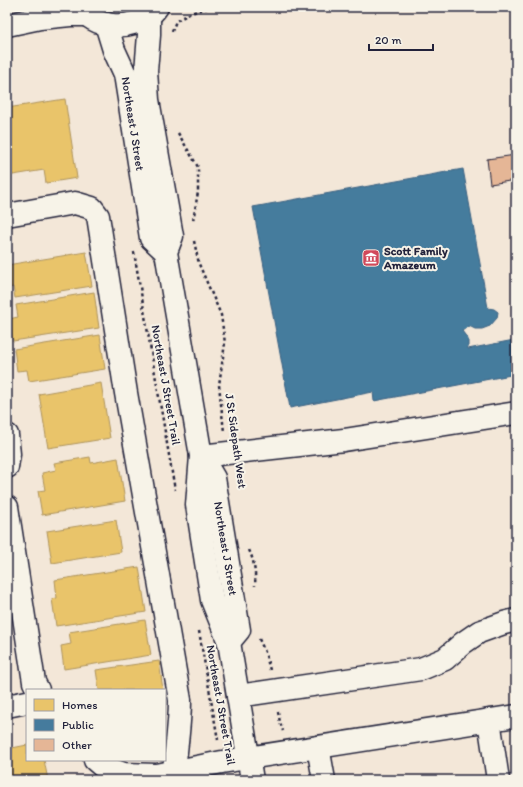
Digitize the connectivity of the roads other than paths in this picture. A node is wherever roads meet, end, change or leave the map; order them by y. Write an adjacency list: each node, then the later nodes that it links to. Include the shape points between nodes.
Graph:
1 (156, 10): 2 (street, via 134,24 120,26); 5 (street, Northeast J Street, via 149,35 146,71 148,100 172,236)
2 (92, 16): 3 (street, via 40,18); 5 (street, Northeast J Street, via 114,50 125,74 151,238)
3 (7, 25)
4 (7, 215): 21 (street, via 75,203 92,208 98,216 180,700)
5 (166, 252): 8 (street, Northeast J Street)
6 (516, 413): 8 (street, via 344,440)
7 (7, 434): 9 (street)
8 (201, 456): 13 (street, Northeast J Street, via 214,478 239,630 229,642)
9 (7, 467)
10 (7, 507): 12 (street, via 34,682)
11 (516, 620): 13 (street, via 479,632 445,659 421,669)
12 (38, 689)
13 (238, 696): 19 (street, Northeast J Street)
14 (26, 702): 15 (street)
15 (7, 706)
16 (516, 716): 17 (street)
17 (489, 720): 18 (street); 24 (street)
18 (318, 747): 19 (street); 23 (street)
19 (248, 758): 21 (street); 22 (street, Northeast J Street)
20 (96, 769): 21 (street, via 124,774 158,775)
21 (174, 772)
22 (252, 780)
23 (324, 780)
24 (498, 780)

